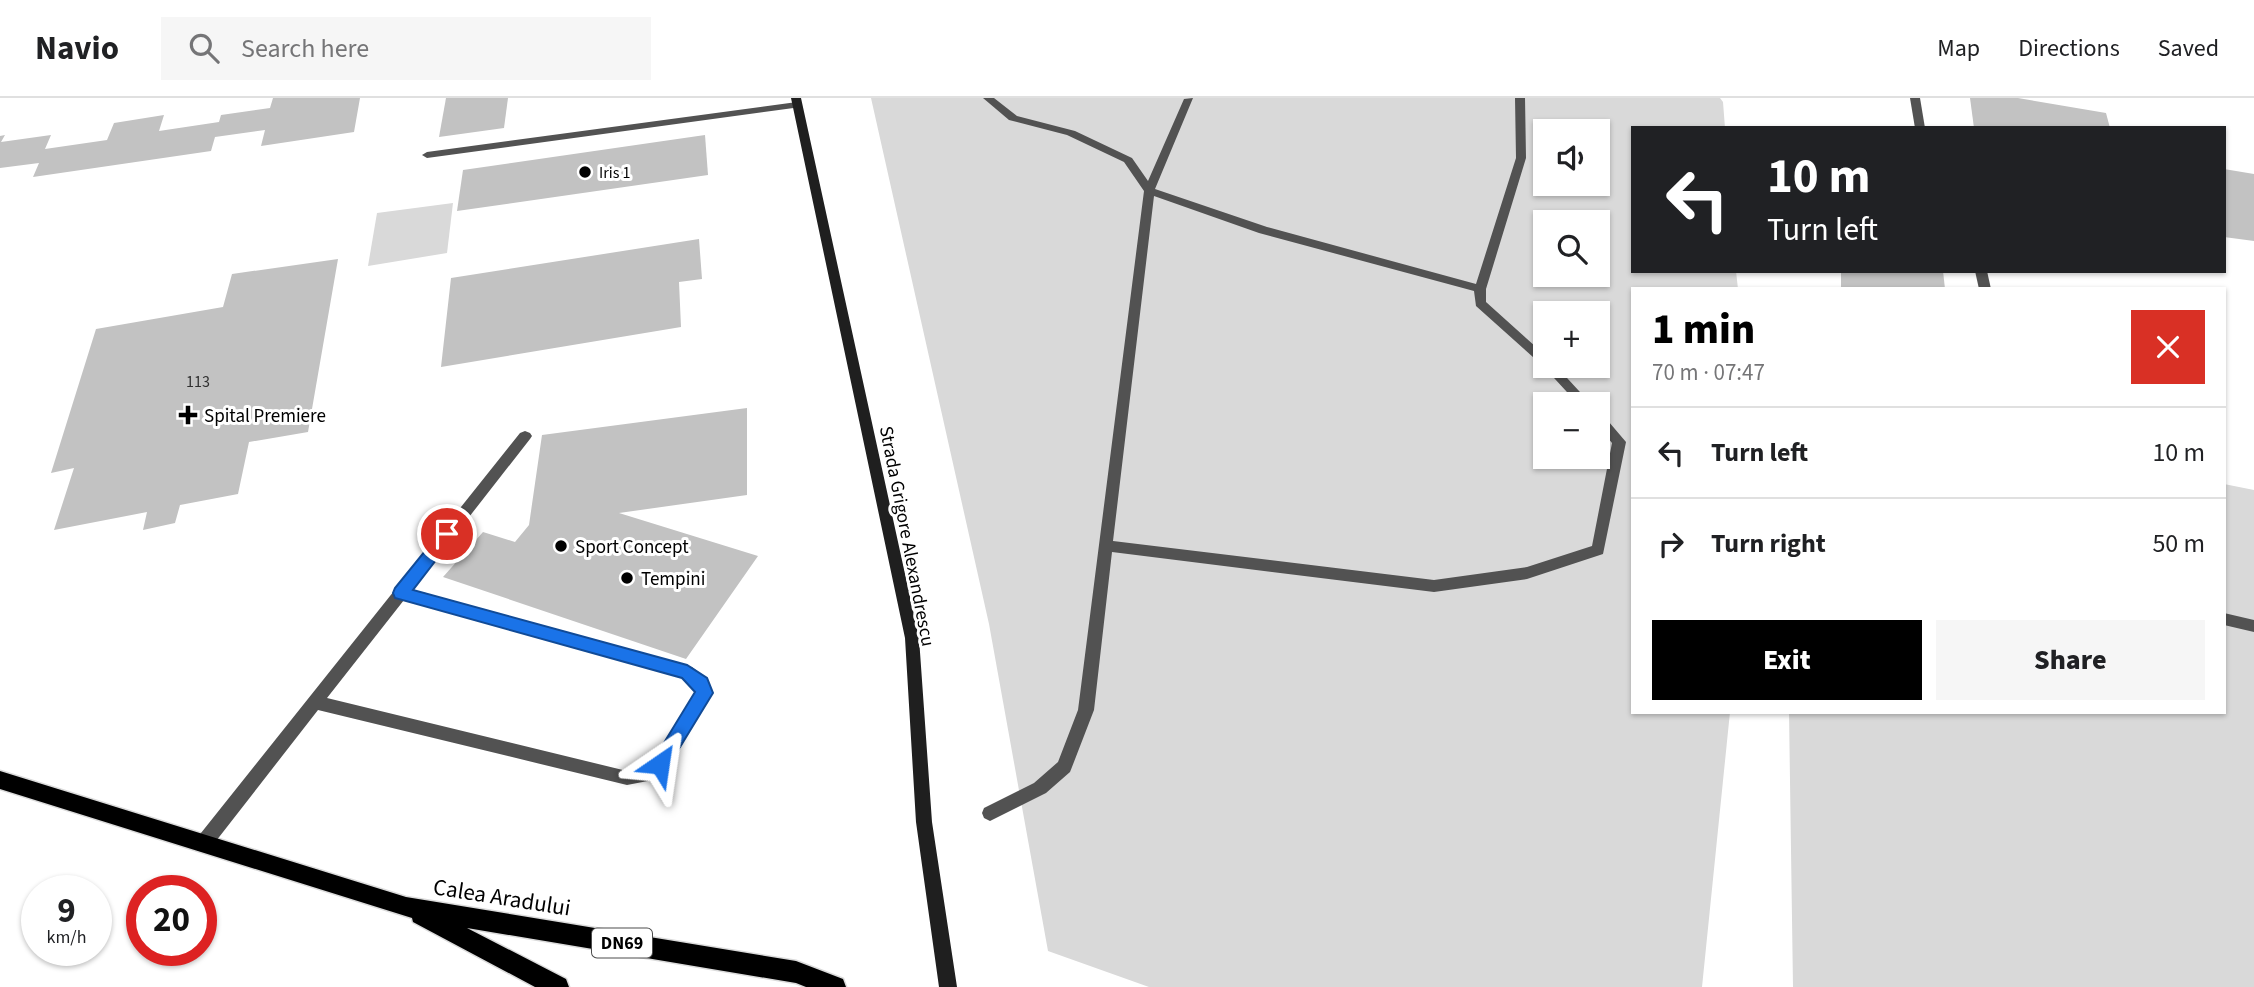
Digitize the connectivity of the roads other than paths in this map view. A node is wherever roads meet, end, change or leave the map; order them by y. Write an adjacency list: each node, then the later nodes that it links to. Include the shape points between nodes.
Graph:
1 (988, 98): 8 (street, via 1013,118 1071,133 1128,160)
2 (1520, 98): 9 (street, via 1521,158)
3 (1915, 98): 6 (street)
4 (1189, 99): 8 (street)
5 (797, 101): 7 (street); 26 (main road, Strada Grigore Alexandrescu, via 912,638 924,822)
6 (1920, 126)
7 (426, 155)
8 (1149, 191): 9 (street, via 1262,230); 15 (street)
9 (1480, 289): 10 (street, via 1480,303)
10 (1533, 349)
11 (1560, 378): 12 (street)
12 (1574, 392)
13 (1610, 432): 15 (street, via 1619,442 1598,550 1527,573 1434,586)
14 (525, 436): 16 (street)
15 (1106, 546): 21 (street, via 1086,710 1064,767 1040,788)
16 (401, 593): 19 (street); 19 (street, via 687,672 701,683 704,693 660,764 647,775 627,778)
17 (2226, 619): 18 (street)
18 (2254, 626)
19 (314, 702): 22 (street)
20 (0, 780): 22 (main road, Calea Aradului / DN69)
21 (990, 813)
22 (202, 844): 23 (main road, Calea Aradului / DN69)
23 (406, 907): 24 (main road, Calea Aradului / DN69); 25 (main road, Calea Aradului / DN69, via 796,972)
24 (558, 987)
25 (835, 987)
26 (948, 987)

